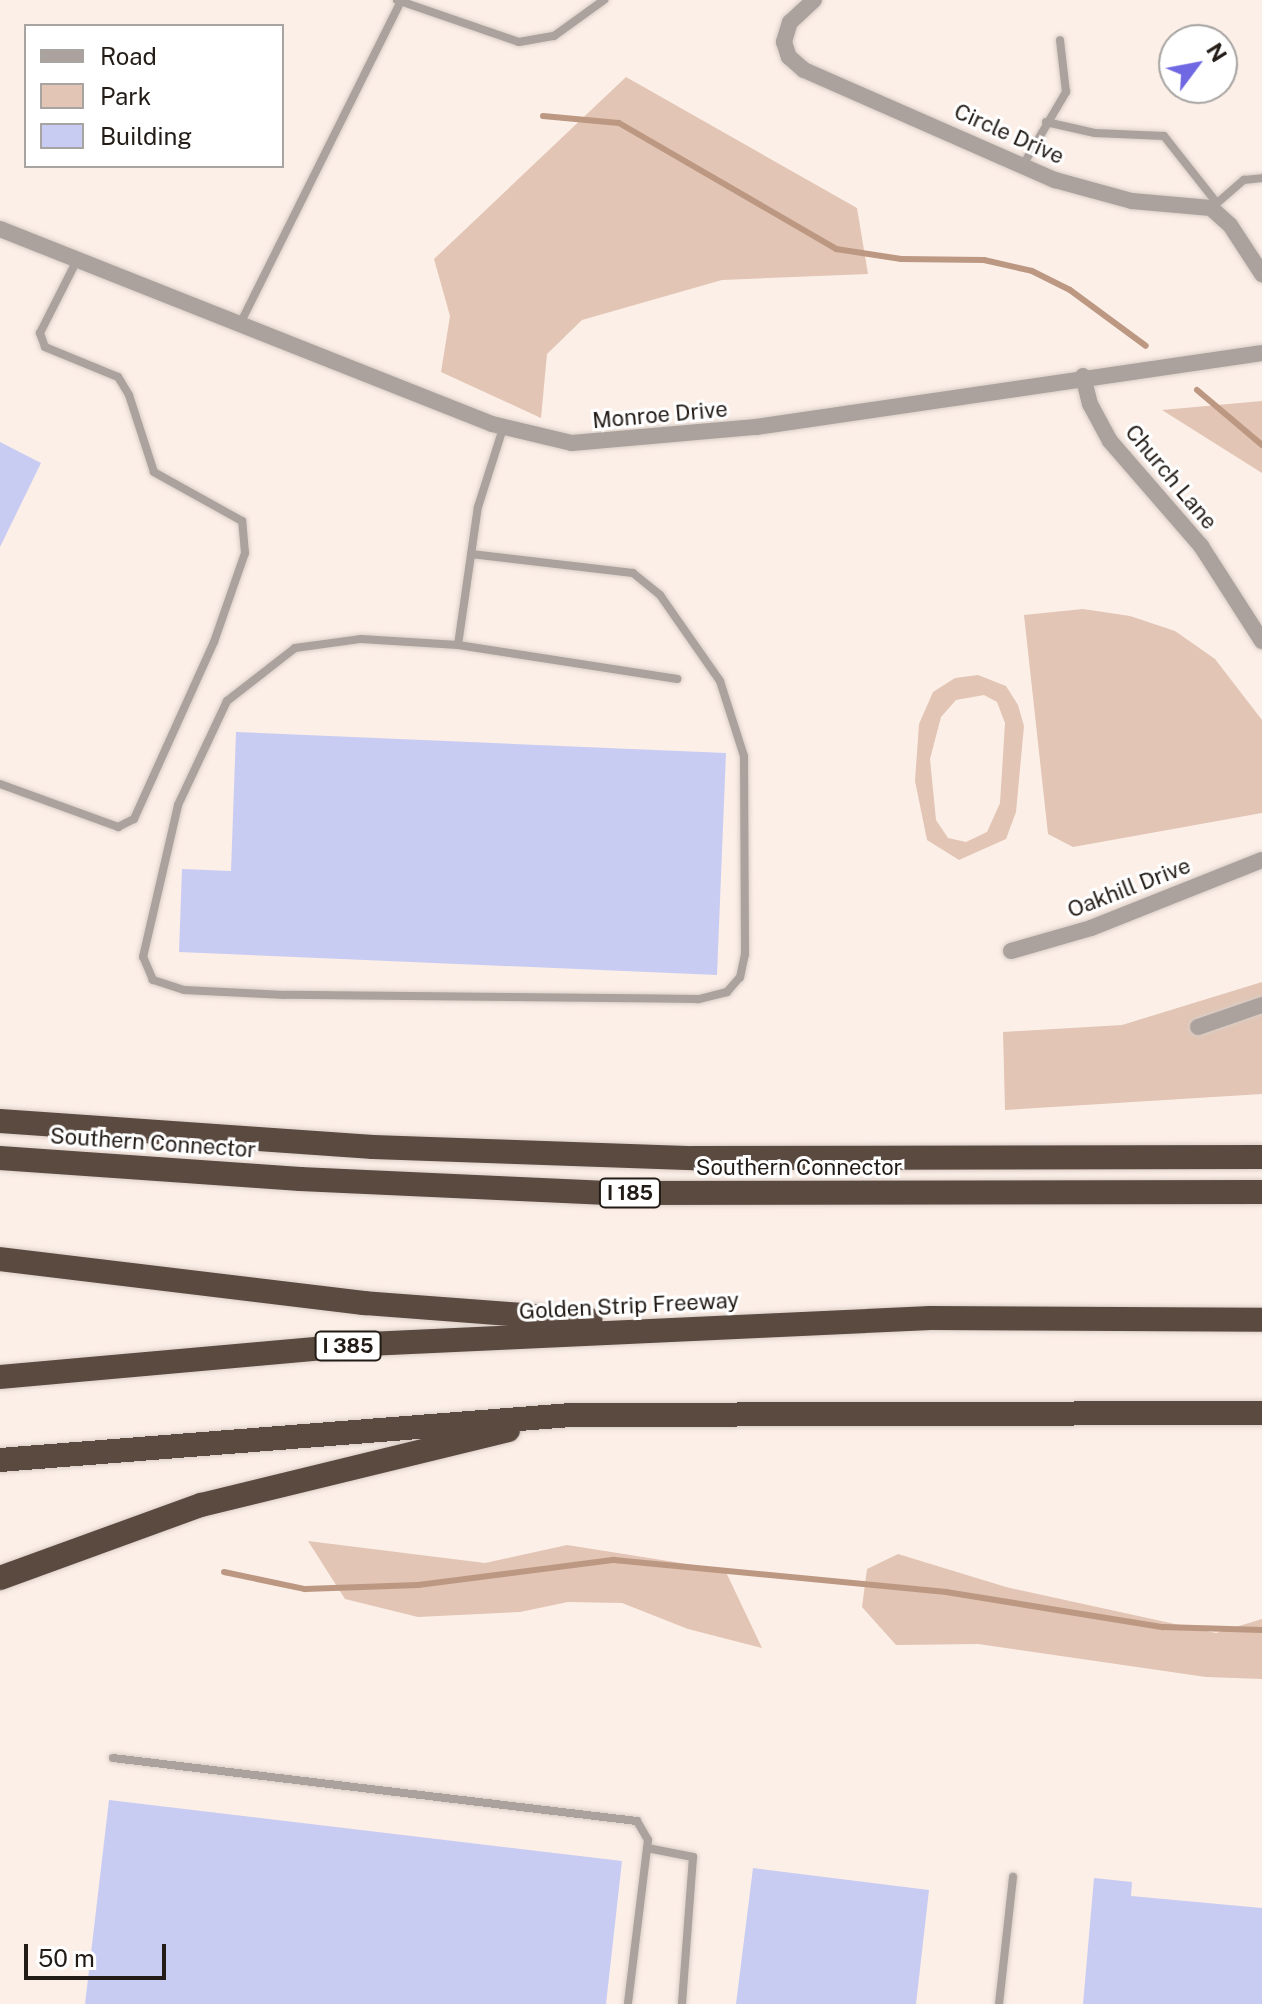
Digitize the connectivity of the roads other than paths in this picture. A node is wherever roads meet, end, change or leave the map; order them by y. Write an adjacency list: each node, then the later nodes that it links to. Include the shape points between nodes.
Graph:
1 (604, 0): 3 (lane, via 554,36 519,42)
2 (814, 0): 6 (street, Circle Drive, via 786,32 786,50 796,65)
3 (398, 1): 12 (lane)
4 (1060, 40): 5 (lane, via 1066,92)
5 (1046, 122): 6 (lane); 8 (lane, via 1095,133 1164,136)
6 (1023, 165): 8 (street, Circle Drive, via 1132,201)
7 (1262, 178): 8 (lane, via 1244,180)
8 (1214, 206): 11 (street)
9 (0, 229): 10 (street, Monroe Drive)
10 (78, 258): 12 (street, Monroe Drive); 20 (lane, via 42,326 45,347 118,377 154,472 242,521 245,553 214,642 134,819 118,827)
11 (1262, 274)
12 (241, 322): 15 (street, Monroe Drive)
13 (1262, 353): 14 (street, Monroe Drive)
14 (1083, 376): 15 (street, Monroe Drive, via 656,440 572,443); 17 (street, Church Lane, via 1090,404 1110,441 1182,520)
15 (503, 428): 16 (lane, via 478,507)
16 (471, 554): 18 (lane); 18 (lane, via 633,573 660,595 720,681 744,756 745,954 740,977 727,992 698,999 285,995 184,990 153,980 143,957 178,805 227,701 295,648 361,639)
17 (1262, 641)
18 (458, 645): 19 (lane)
19 (677, 679)
20 (0, 784)
21 (1262, 860): 22 (street, Oakhill Drive, via 1091,928)
22 (1011, 951)
23 (1262, 1005): 24 (street)
24 (1198, 1027)
25 (0, 1121): 26 (highway, Southern Connector / I 185, via 373,1147 694,1158)
26 (1262, 1157)
27 (0, 1158): 28 (highway, Southern Connector / I 185, via 608,1193)
28 (1262, 1192)
29 (0, 1259): 31 (highway, via 364,1303)
30 (1262, 1320): 31 (highway, Golden Strip Freeway / I 385, via 930,1318)
31 (696, 1328): 32 (highway, Golden Strip Freeway / I 385, via 232,1354)
32 (0, 1377)
33 (1262, 1413): 34 (highway)
34 (570, 1415): 35 (highway); 36 (highway, via 201,1505)
35 (0, 1460)
36 (0, 1578)
37 (113, 1758): 38 (lane, via 637,1821)
38 (647, 1848): 40 (lane); 41 (lane, via 693,1857)
39 (1013, 1877): 42 (lane)
40 (628, 2004)
41 (682, 2004)
42 (999, 2004)

